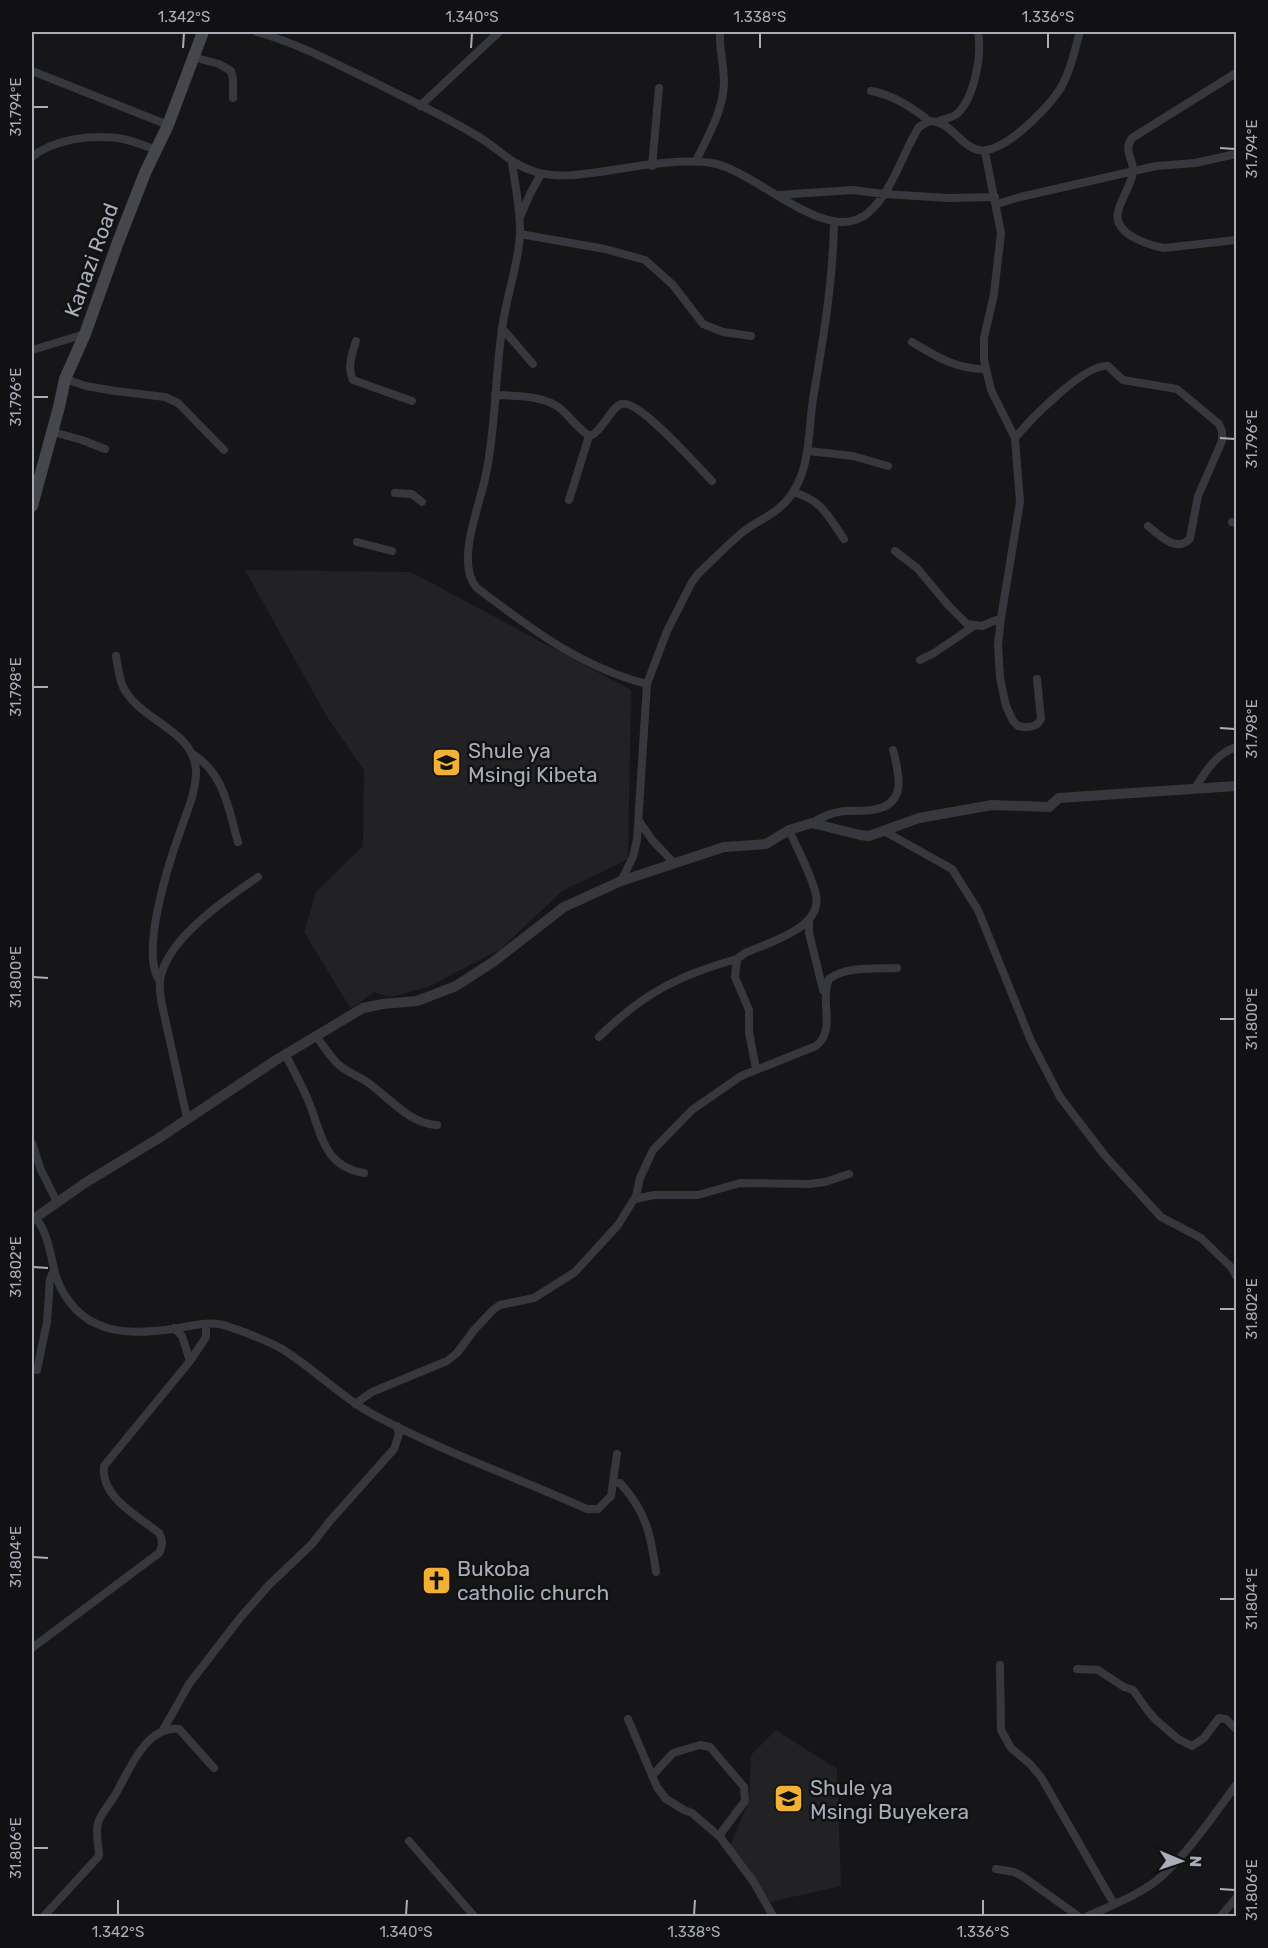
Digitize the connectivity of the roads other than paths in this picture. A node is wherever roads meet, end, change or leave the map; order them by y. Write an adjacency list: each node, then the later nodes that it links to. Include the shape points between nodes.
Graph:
1 (202, 32): 8 (main road, Kanazi Road)
2 (257, 32): 14 (street, via 321,55)
3 (499, 32): 14 (street)
4 (711, 32): 7 (street)
5 (978, 32): 15 (street, via 978,62 970,93 954,116)
6 (1080, 32): 18 (street, via 1058,92 1028,125 1002,145)
7 (719, 36): 21 (street, via 722,100)
8 (193, 57): 13 (street, via 231,71); 16 (main road, Kanazi Road)
9 (32, 70): 16 (street)
10 (1236, 73): 24 (street, via 1132,138 1127,148)
11 (659, 88): 23 (street)
12 (871, 91): 15 (street, via 896,99)
13 (233, 98)
14 (420, 106): 22 (street, via 480,137)
15 (933, 122): 18 (street); 26 (street, via 920,127 912,138)
16 (168, 125): 17 (main road, Kanazi Road)
17 (157, 150): 20 (street, via 117,138 86,138 42,148); 34 (main road, Kanazi Road)
18 (985, 152): 28 (street)
19 (1236, 154): 24 (street)
20 (32, 157)
21 (696, 161): 23 (street); 27 (street, via 734,171)
22 (512, 162): 25 (street); 29 (street)
23 (652, 166): 25 (street, via 576,175)
24 (1134, 171): 28 (street); 32 (street, via 1118,213 1117,222 1122,230 1164,248)
25 (542, 174): 29 (street)
26 (884, 194): 27 (street, via 853,190); 28 (street); 30 (street, via 858,219)
27 (777, 195): 30 (street)
28 (996, 201): 40 (street, via 1001,241 984,338)
29 (520, 218): 31 (street)
30 (834, 223): 49 (street, via 834,263)
31 (520, 234): 33 (street); 35 (street, via 645,260 673,285 703,324)
32 (1236, 240)
33 (502, 328): 39 (street); 42 (street)
34 (85, 334): 38 (street); 41 (main road, Kanazi Road)
35 (751, 336)
36 (356, 341): 43 (street, via 350,375 353,380)
37 (912, 342): 40 (street, via 953,365)
38 (32, 350)
39 (533, 364)
40 (985, 369): 46 (street)
41 (65, 379): 44 (main road, Kanazi Road); 48 (street, via 108,390 165,397 178,403)
42 (495, 395): 45 (street, via 549,402); 67 (street, via 486,474 471,537 468,566 472,582 573,655 620,677)
43 (412, 401)
44 (52, 432): 47 (street); 56 (main road, Kanazi Road)
45 (588, 436): 51 (street, via 618,406 628,404 677,443); 54 (street)
46 (1015, 438): 57 (street, via 1036,413 1100,366 1108,366 1129,381 1181,392 1219,424 1222,441 1200,490 1188,542 1170,543); 62 (street, via 1020,502)
47 (105, 449)
48 (224, 450)
49 (808, 451): 50 (street, via 853,456); 53 (street)
50 (888, 466)
51 (712, 481)
52 (395, 492): 55 (street, via 412,494)
53 (793, 492): 58 (street, via 817,503); 67 (street, via 788,500 732,542 692,582 667,631)
54 (569, 501)
55 (422, 502)
56 (32, 506)
57 (1148, 526)
58 (844, 539)
59 (357, 542): 60 (street)
60 (392, 551)
61 (895, 551): 63 (street, via 917,568 962,620)
62 (1001, 618): 63 (street); 66 (street, via 1000,678 1008,713 1018,726 1032,727 1041,719)
63 (974, 626): 65 (street)
64 (116, 656): 70 (street, via 123,687 132,700)
65 (920, 660)
66 (1037, 679)
67 (647, 684): 73 (street)
68 (1236, 747): 72 (street, via 1218,758)
69 (893, 750): 74 (street, via 899,784 889,804 871,810 835,812)
70 (194, 754): 77 (street, via 206,762 222,788); 84 (street, via 195,785 156,917 153,964)
71 (1236, 786): 72 (street)
72 (1195, 788): 76 (street, via 1059,798 1049,807 992,805 919,818)
73 (639, 821): 78 (street); 80 (street, via 633,857)
74 (812, 823): 75 (street); 76 (street, via 860,835)
75 (789, 830): 78 (street, via 766,844 724,847); 81 (street, via 816,895 816,909)
76 (884, 831): 99 (street, via 952,869 978,910 1031,1041 1060,1097 1106,1157 1161,1217 1201,1238)
77 (238, 842)
78 (675, 864): 80 (street)
79 (258, 877): 84 (street, via 219,903 175,947 165,962)
80 (621, 881): 86 (street, via 564,907 456,986 417,1001 370,1005)
81 (809, 920): 82 (street); 85 (street)
82 (737, 959): 87 (street, via 702,969 652,993 623,1013); 89 (street, via 735,977 749,1011)
83 (897, 968): 85 (street, via 837,973 828,980)
84 (160, 981): 90 (street)
85 (825, 1000): 89 (street, via 826,1030 821,1042)
86 (316, 1036): 88 (street); 91 (street, via 346,1070 415,1118)
87 (599, 1037)
88 (285, 1054): 90 (street); 93 (street, via 327,1150 348,1170)
89 (756, 1069): 95 (street, via 709,1096 662,1140 647,1161)
90 (187, 1118): 96 (street)
91 (437, 1125)
92 (32, 1143): 96 (street)
93 (364, 1173)
94 (849, 1174): 95 (street, via 809,1184 740,1183 698,1195)
95 (634, 1199): 104 (street, via 618,1225 575,1272 534,1298 494,1309 447,1361 372,1392)
96 (57, 1202): 97 (street)
97 (34, 1219): 98 (street, via 43,1229)
98 (54, 1270): 101 (street, via 65,1296 77,1311 97,1324 124,1331); 103 (street)
99 (1236, 1276)
100 (206, 1324): 101 (street); 102 (street, via 206,1336); 104 (street, via 223,1325 282,1349)
101 (174, 1328): 102 (street, via 182,1336)
102 (190, 1361): 109 (street, via 105,1466 104,1483 109,1490 159,1533 159,1553)
103 (37, 1370)
104 (355, 1404): 105 (street)
105 (397, 1426): 107 (street, via 587,1509 605,1504); 114 (street, via 399,1434 394,1449 312,1544 240,1618 189,1684)
106 (616, 1454): 107 (street)
107 (614, 1483): 108 (street, via 620,1483 640,1508 651,1538)
108 (656, 1572)
109 (32, 1648)
110 (1000, 1665): 122 (street, via 1001,1730 1005,1740 1041,1777)
111 (1077, 1669): 113 (street, via 1098,1670 1133,1690 1156,1720 1192,1746 1204,1738 1219,1718)
112 (628, 1719): 116 (street)
113 (1236, 1729)
114 (163, 1730): 115 (street, via 182,1731); 123 (street, via 138,1752 98,1821 99,1856)
115 (214, 1768)
116 (652, 1776): 118 (street, via 666,1799 692,1813); 118 (street, via 672,1753 700,1745 710,1747 744,1787 746,1795)
117 (1236, 1786): 122 (street, via 1161,1876)
118 (720, 1837): 125 (street, via 753,1881)
119 (409, 1841): 124 (street)
120 (996, 1869): 126 (street, via 1022,1876)
121 (1236, 1898): 128 (street)
122 (1114, 1904): 127 (street)
123 (44, 1917)
124 (474, 1917)
125 (773, 1917)
126 (1078, 1917)
127 (1088, 1917)
128 (1221, 1917)

